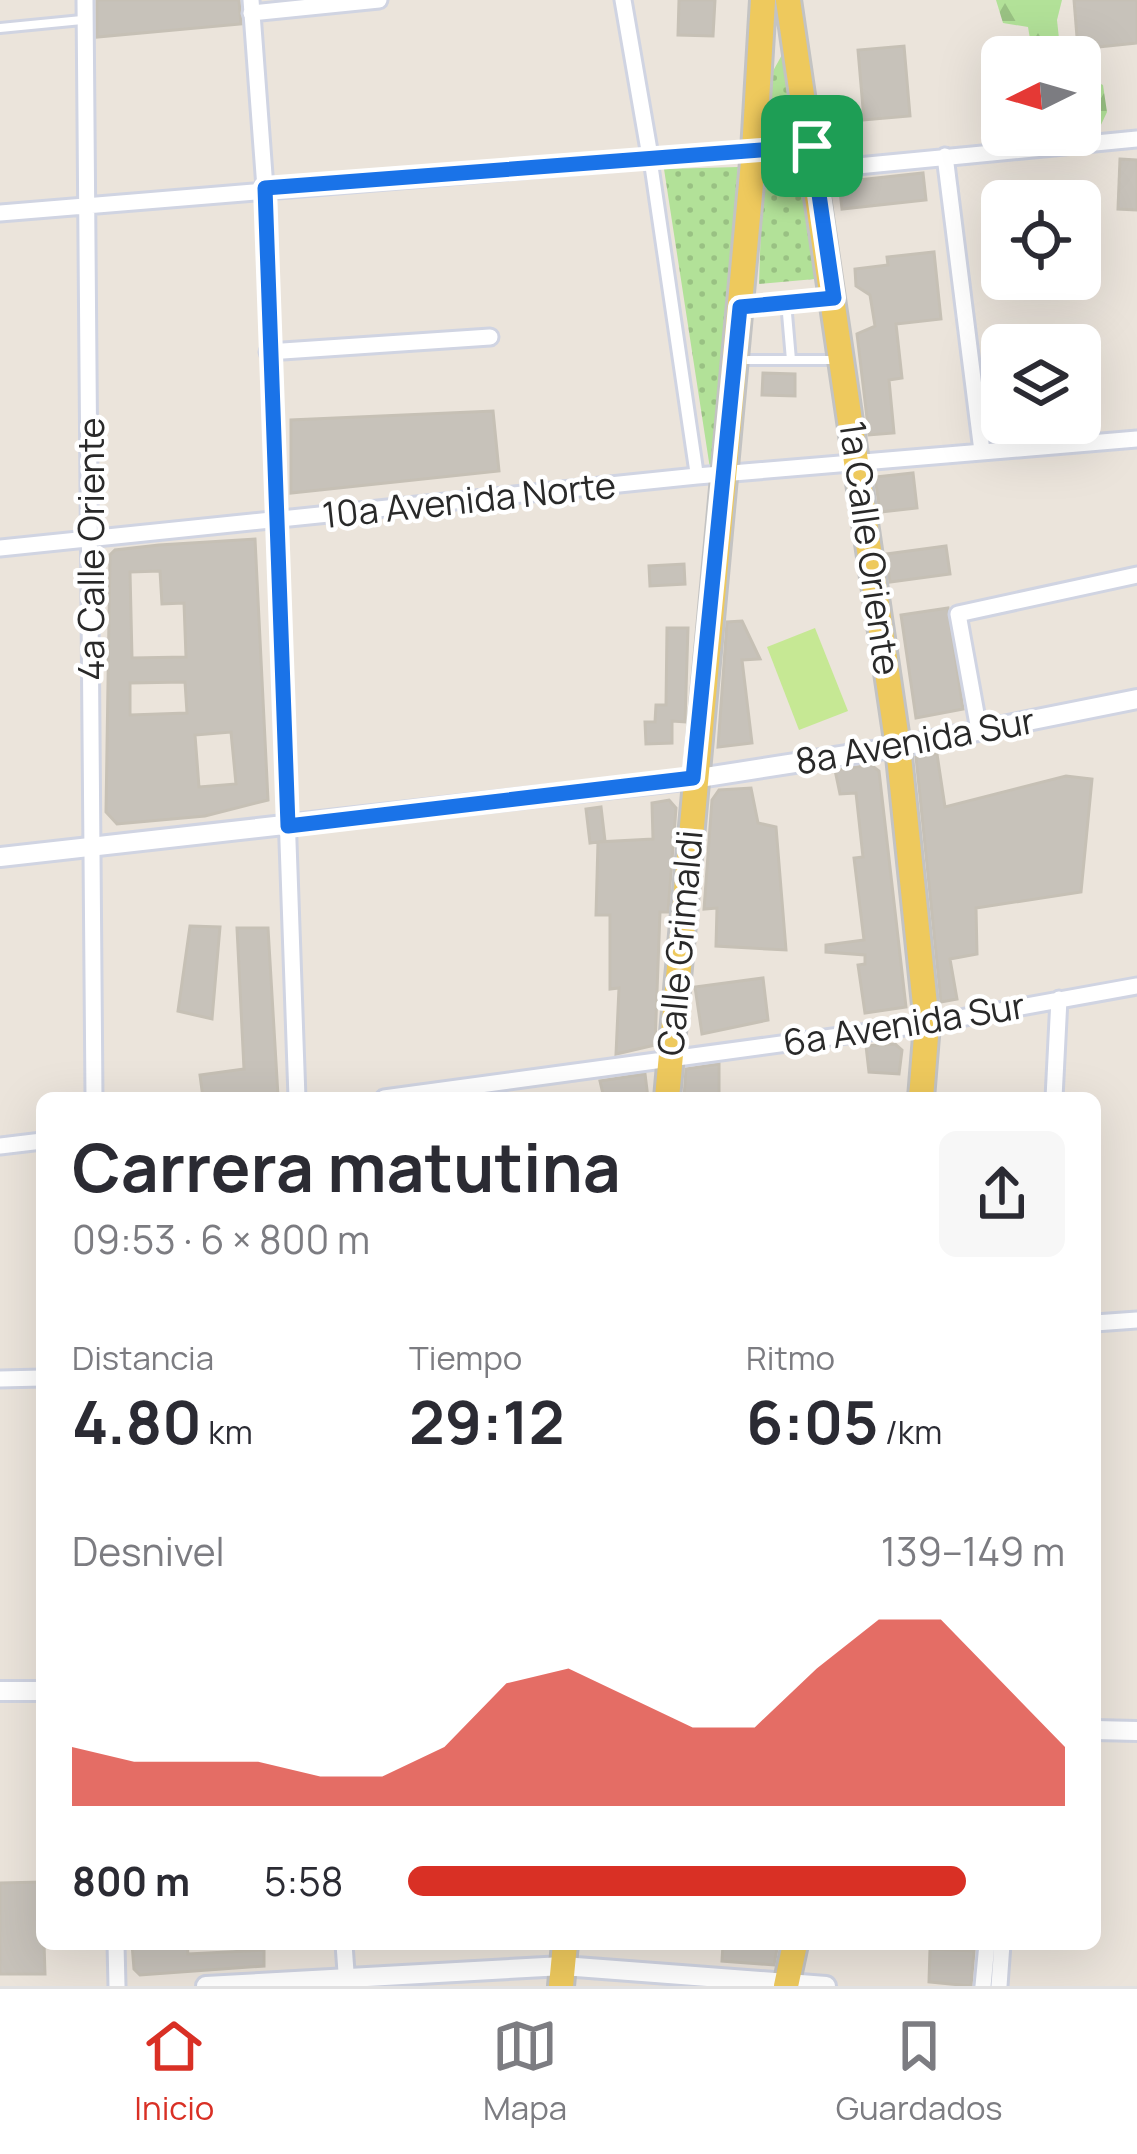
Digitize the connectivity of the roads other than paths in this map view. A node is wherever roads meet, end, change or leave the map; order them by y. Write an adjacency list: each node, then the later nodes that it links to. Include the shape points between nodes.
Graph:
1 (85, 0): 7 (street, 4a Calle Oriente)
2 (380, 0): 6 (street)
3 (623, 0): 11 (street)
4 (763, 0): 10 (main road, Calle Grimaldi)
5 (788, 0): 13 (main road, 1a Calle Oriente)
6 (251, 7): 14 (street)
7 (86, 20): 8 (lane); 15 (street, 4a Calle Oriente)
8 (0, 28)
9 (1137, 139): 12 (street)
10 (754, 151): 11 (street); 13 (street); 19 (main road, Calle Grimaldi)
11 (650, 156): 14 (street); 29 (street)
12 (945, 156): 13 (street); 26 (street)
13 (814, 158): 17 (main road, 1a Calle Oriente)
14 (265, 188): 15 (street); 21 (street)
15 (90, 205): 16 (street); 31 (street, 4a Calle Oriente)
16 (0, 213)
17 (834, 298): 18 (lane); 24 (main road, 1a Calle Oriente)
18 (786, 302): 19 (lane); 23 (lane)
19 (740, 307): 22 (main road, Calle Grimaldi)
20 (490, 337): 21 (street)
21 (268, 352): 30 (street)
22 (735, 360): 23 (lane); 28 (main road, Calle Grimaldi)
23 (791, 360): 24 (lane)
24 (843, 360): 27 (main road, 1a Calle Oriente)
25 (1137, 439): 26 (street, 10a Avenida Norte)
26 (982, 452): 27 (street, 10a Avenida Norte)
27 (857, 464): 28 (street, 10a Avenida Norte); 36 (main road, 1a Calle Oriente)
28 (724, 475): 29 (street, 10a Avenida Norte); 37 (main road, Calle Grimaldi)
29 (697, 476): 30 (street, 10a Avenida Norte)
30 (275, 519): 31 (street, 10a Avenida Norte); 38 (street)
31 (93, 542): 32 (street, 10a Avenida Norte); 39 (street, 4a Calle Oriente)
32 (0, 548)
33 (1137, 575): 35 (street, via 958,614)
34 (1137, 698): 35 (street, 8a Avenida Sur)
35 (979, 730): 36 (street, 8a Avenida Sur)
36 (898, 747): 37 (street, 8a Avenida Sur); 43 (main road, 1a Calle Oriente)
37 (693, 778): 38 (street, 8a Avenida Sur); 44 (main road, Calle Grimaldi)
38 (288, 826): 39 (street, 8a Avenida Sur); 46 (street)
39 (88, 847): 40 (street, 8a Avenida Sur); 45 (street, 4a Calle Oriente)
40 (0, 857)
41 (1137, 986): 42 (street, 6a Avenida Sur)
42 (1059, 999): 43 (street, 6a Avenida Sur); 50 (street)
43 (927, 1024): 44 (street, 6a Avenida Sur); 49 (main road, 1a Calle Oriente)
44 (671, 1058): 47 (street, 6a Avenida Sur); 48 (main road, Calle Grimaldi)
45 (94, 1092)
46 (297, 1092)
47 (427, 1092)
48 (668, 1092)
49 (921, 1092)
50 (1054, 1092)
51 (36, 1142): 52 (street)
52 (0, 1146)
53 (1137, 1320): 54 (street)
54 (1101, 1323)
55 (36, 1378): 56 (street)
56 (0, 1379)
57 (0, 1691): 58 (street)
58 (36, 1691)
59 (1101, 1730): 60 (street)
60 (1137, 1732)
61 (116, 1950): 69 (street)
62 (344, 1950): 67 (street)
63 (794, 1950): 68 (main road)
64 (986, 1950): 72 (street)
65 (1002, 1950): 73 (street)
66 (563, 1966): 67 (street); 68 (street)
67 (346, 1982): 70 (street)
68 (786, 1984): 71 (street)
69 (117, 1986)
70 (206, 1986)
71 (826, 1986)
72 (983, 1986)
73 (999, 1986)

